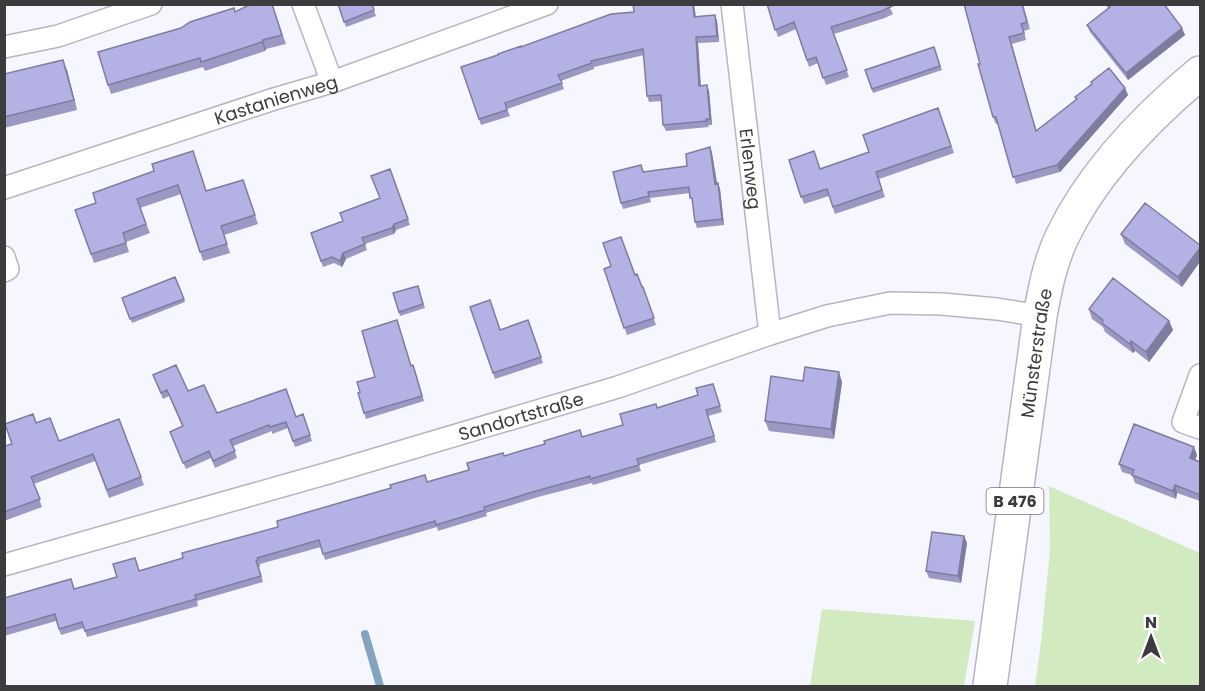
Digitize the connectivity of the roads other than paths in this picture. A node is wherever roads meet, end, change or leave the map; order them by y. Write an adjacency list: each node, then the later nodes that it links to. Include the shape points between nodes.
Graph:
1 (151, 4): 5 (street, via 58,36)
2 (303, 4): 7 (street)
3 (547, 4): 7 (street, Kastanienweg)
4 (732, 4): 12 (street, Erlenweg)
5 (4, 47)
6 (1200, 73): 11 (main road, Münsterstraße / B 476, via 1142,126 1078,209 1051,266)
7 (332, 82): 8 (street, Kastanienweg)
8 (4, 189)
9 (4, 256): 10 (street, via 8,269)
10 (4, 271)
11 (1040, 316): 12 (street, Sandortstraße, via 964,306 890,303 827,316); 16 (main road, Münsterstraße / B 476)
12 (770, 334): 15 (street, Sandortstraße, via 618,387)
13 (1200, 375): 14 (street)
14 (1192, 425)
15 (4, 565)
16 (990, 687)

